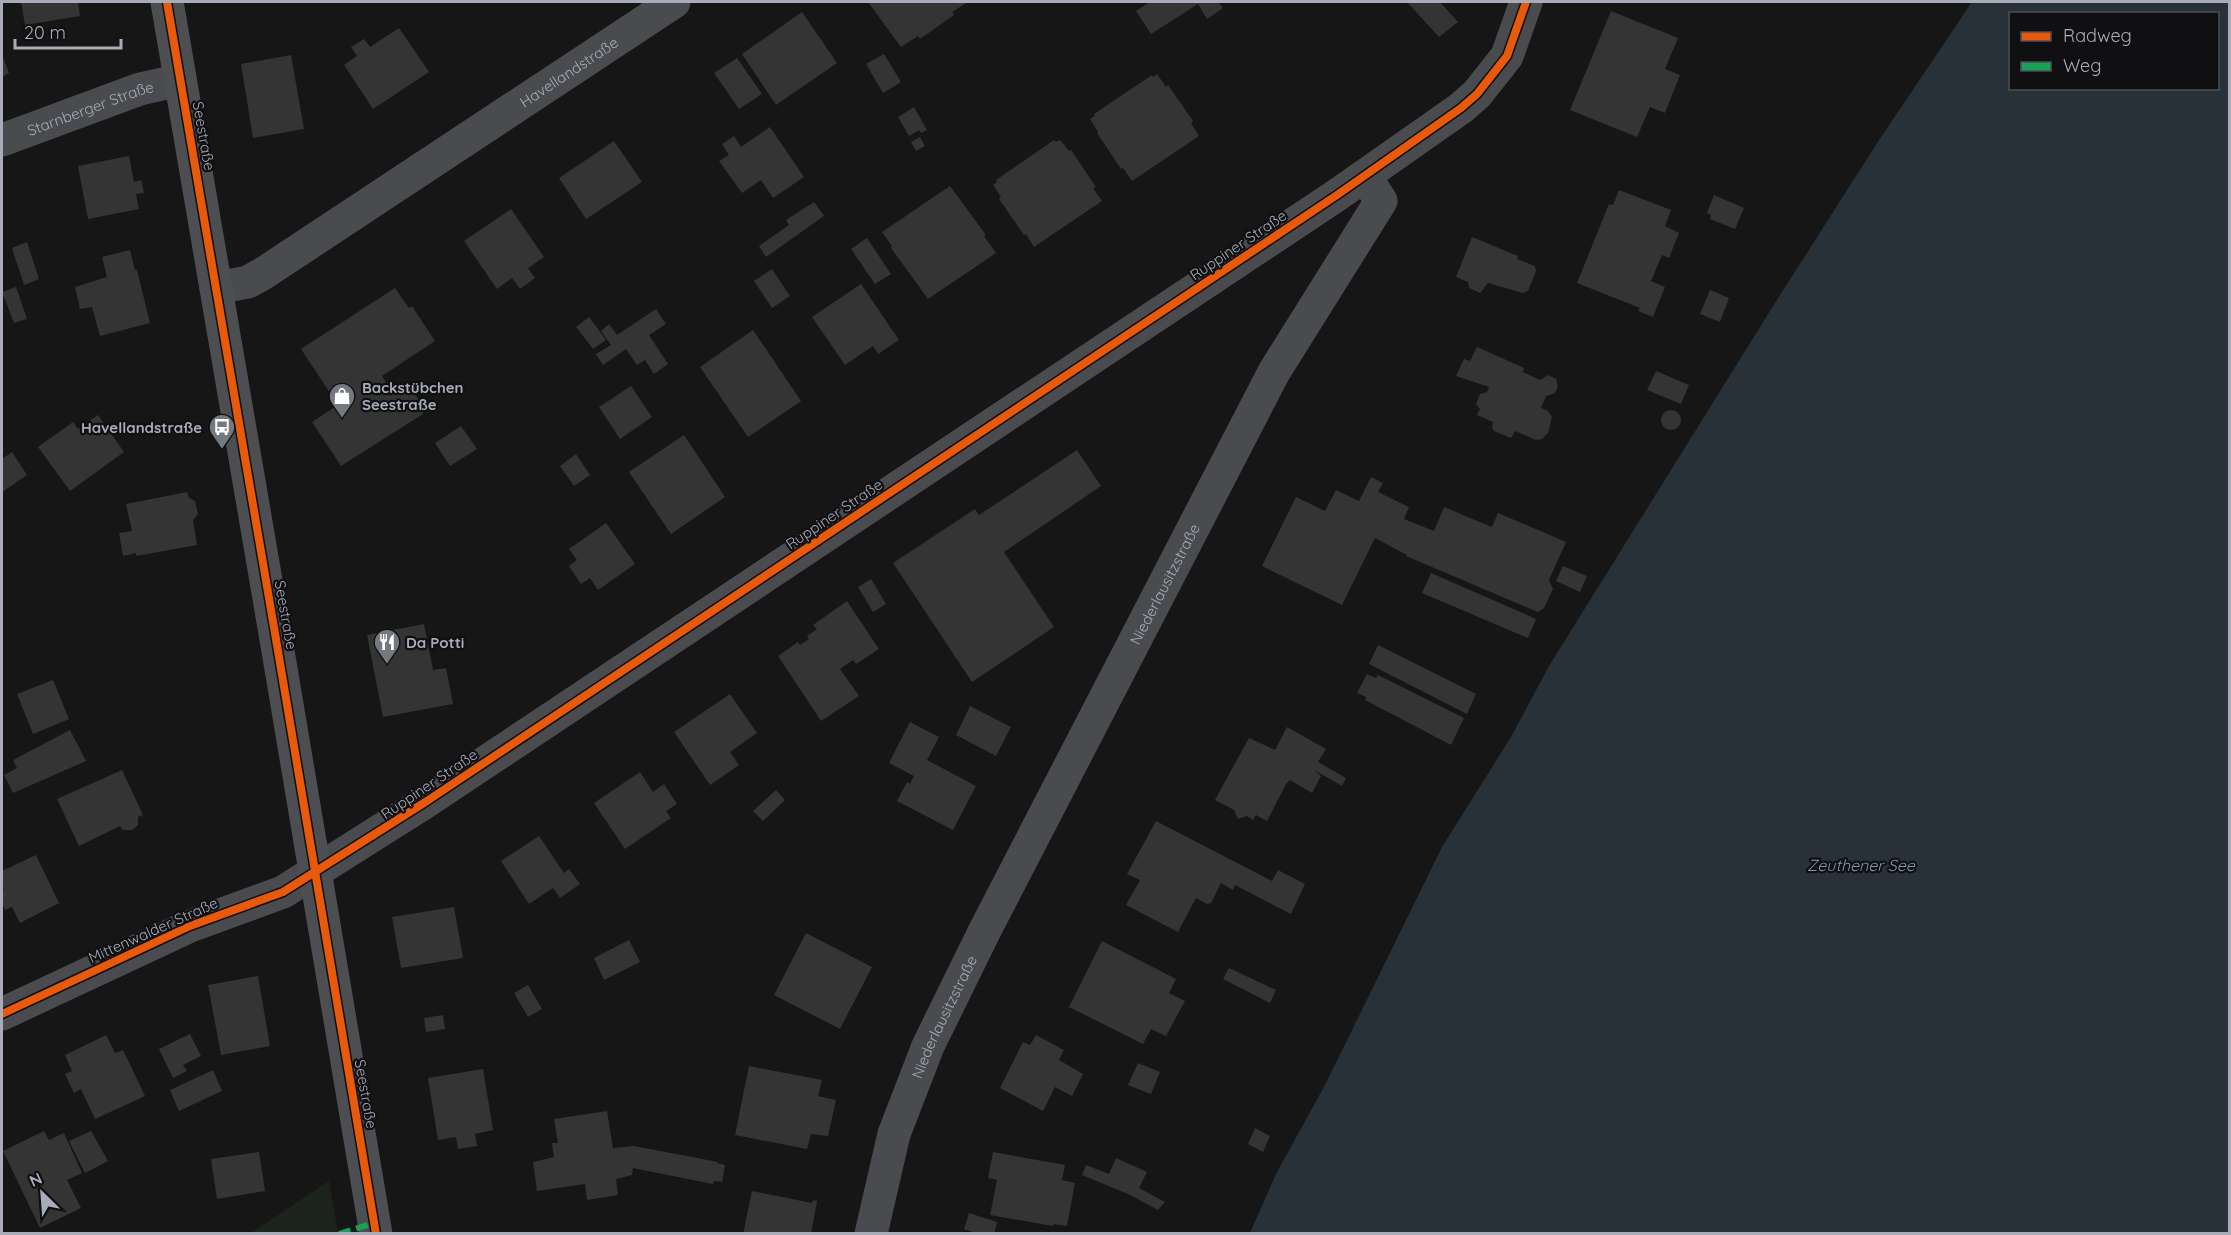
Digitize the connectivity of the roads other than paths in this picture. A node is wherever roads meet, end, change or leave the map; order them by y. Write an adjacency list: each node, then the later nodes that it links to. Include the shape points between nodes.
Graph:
1 (166, 2): 4 (main road, Seestraße)
2 (674, 2): 7 (street, Havellandstraße, via 264,273 248,282)
3 (1526, 2): 6 (street, via 1507,57 1477,94)
4 (180, 80): 5 (street, Starnberger Straße, via 140,89); 7 (main road, Seestraße)
5 (2, 140)
6 (1365, 176): 8 (street, Ruppiner Straße); 11 (street, Niederlausitzstraße, via 1381,201 1274,372 928,1046 894,1134)
7 (216, 288): 8 (main road, Seestraße)
8 (316, 872): 9 (street, Mittenwalder Straße, via 283,892 190,926); 10 (main road, Seestraße)
9 (2, 1014)
10 (376, 1233)
11 (871, 1233)

